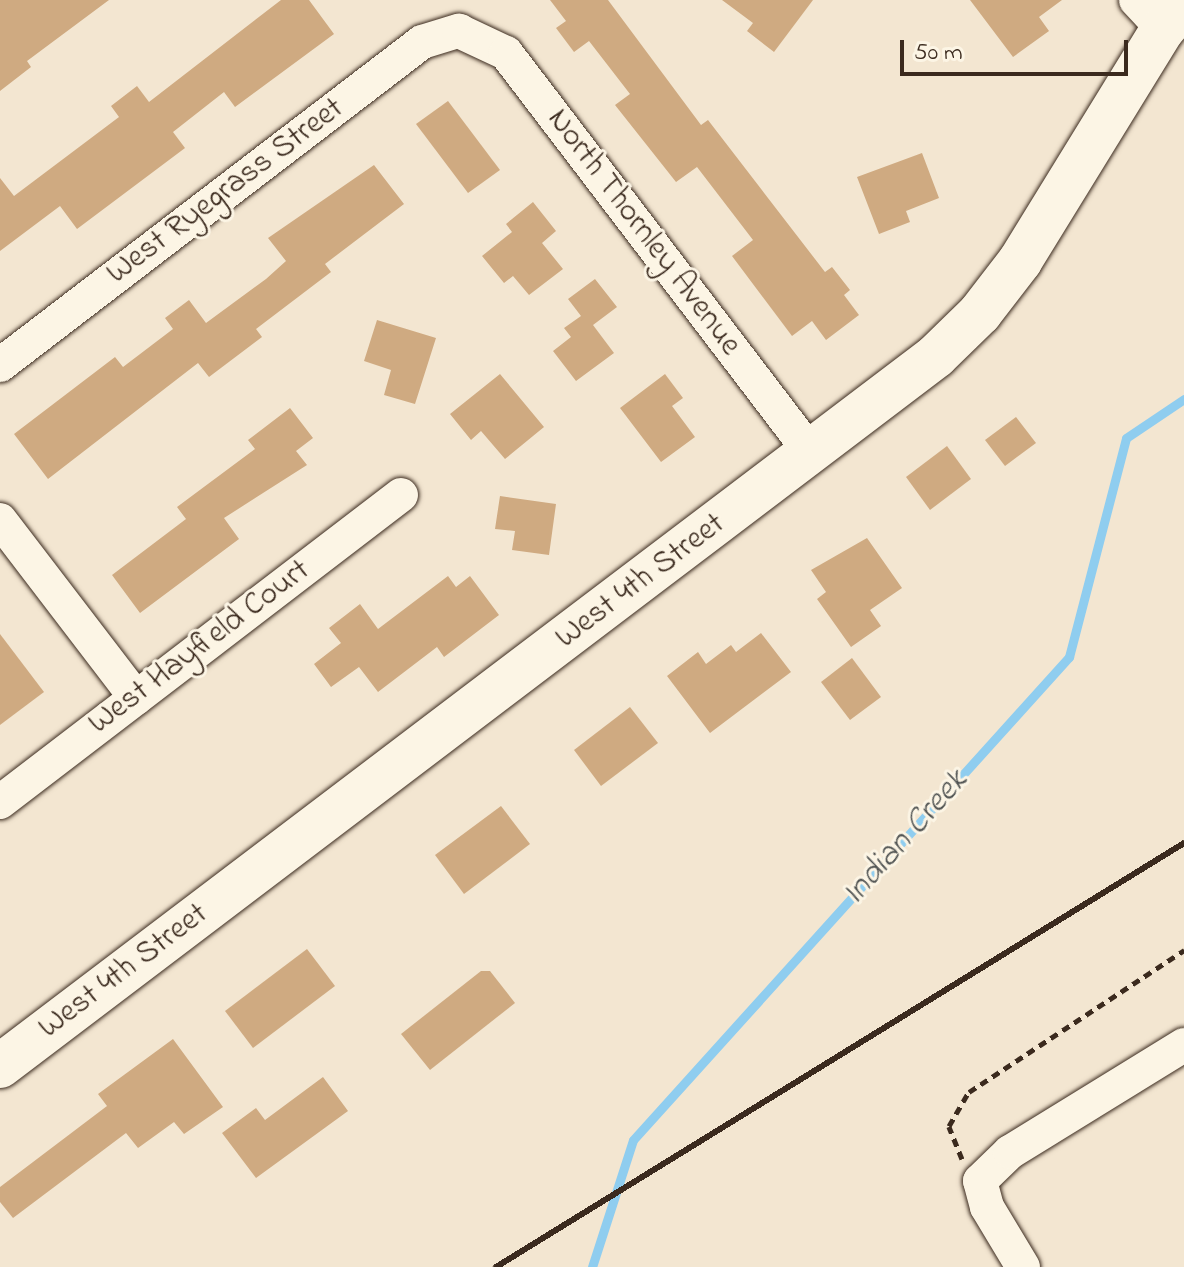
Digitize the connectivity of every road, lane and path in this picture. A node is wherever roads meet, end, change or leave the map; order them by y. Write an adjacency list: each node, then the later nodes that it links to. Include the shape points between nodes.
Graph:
1 (1161, 11): 4 (main road, West 4th Street, via 1020,261 980,313 936,356)
2 (459, 31): 3 (street, West Ryegrass Street, via 422,42); 4 (street, North Thornley Avenue, via 506,53)
3 (0, 365)
4 (811, 453): 11 (main road, West 4th Street)
5 (401, 495): 7 (street, West Hayfield Court)
6 (0, 520): 7 (street)
7 (136, 698): 8 (street, West Hayfield Court)
8 (0, 802)
9 (1184, 950): 12 (path, via 969,1092 949,1126 955,1151)
10 (1184, 1045): 12 (street, via 1010,1152)
11 (0, 1066)
12 (980, 1181): 13 (street, via 987,1207)
13 (1023, 1267)

